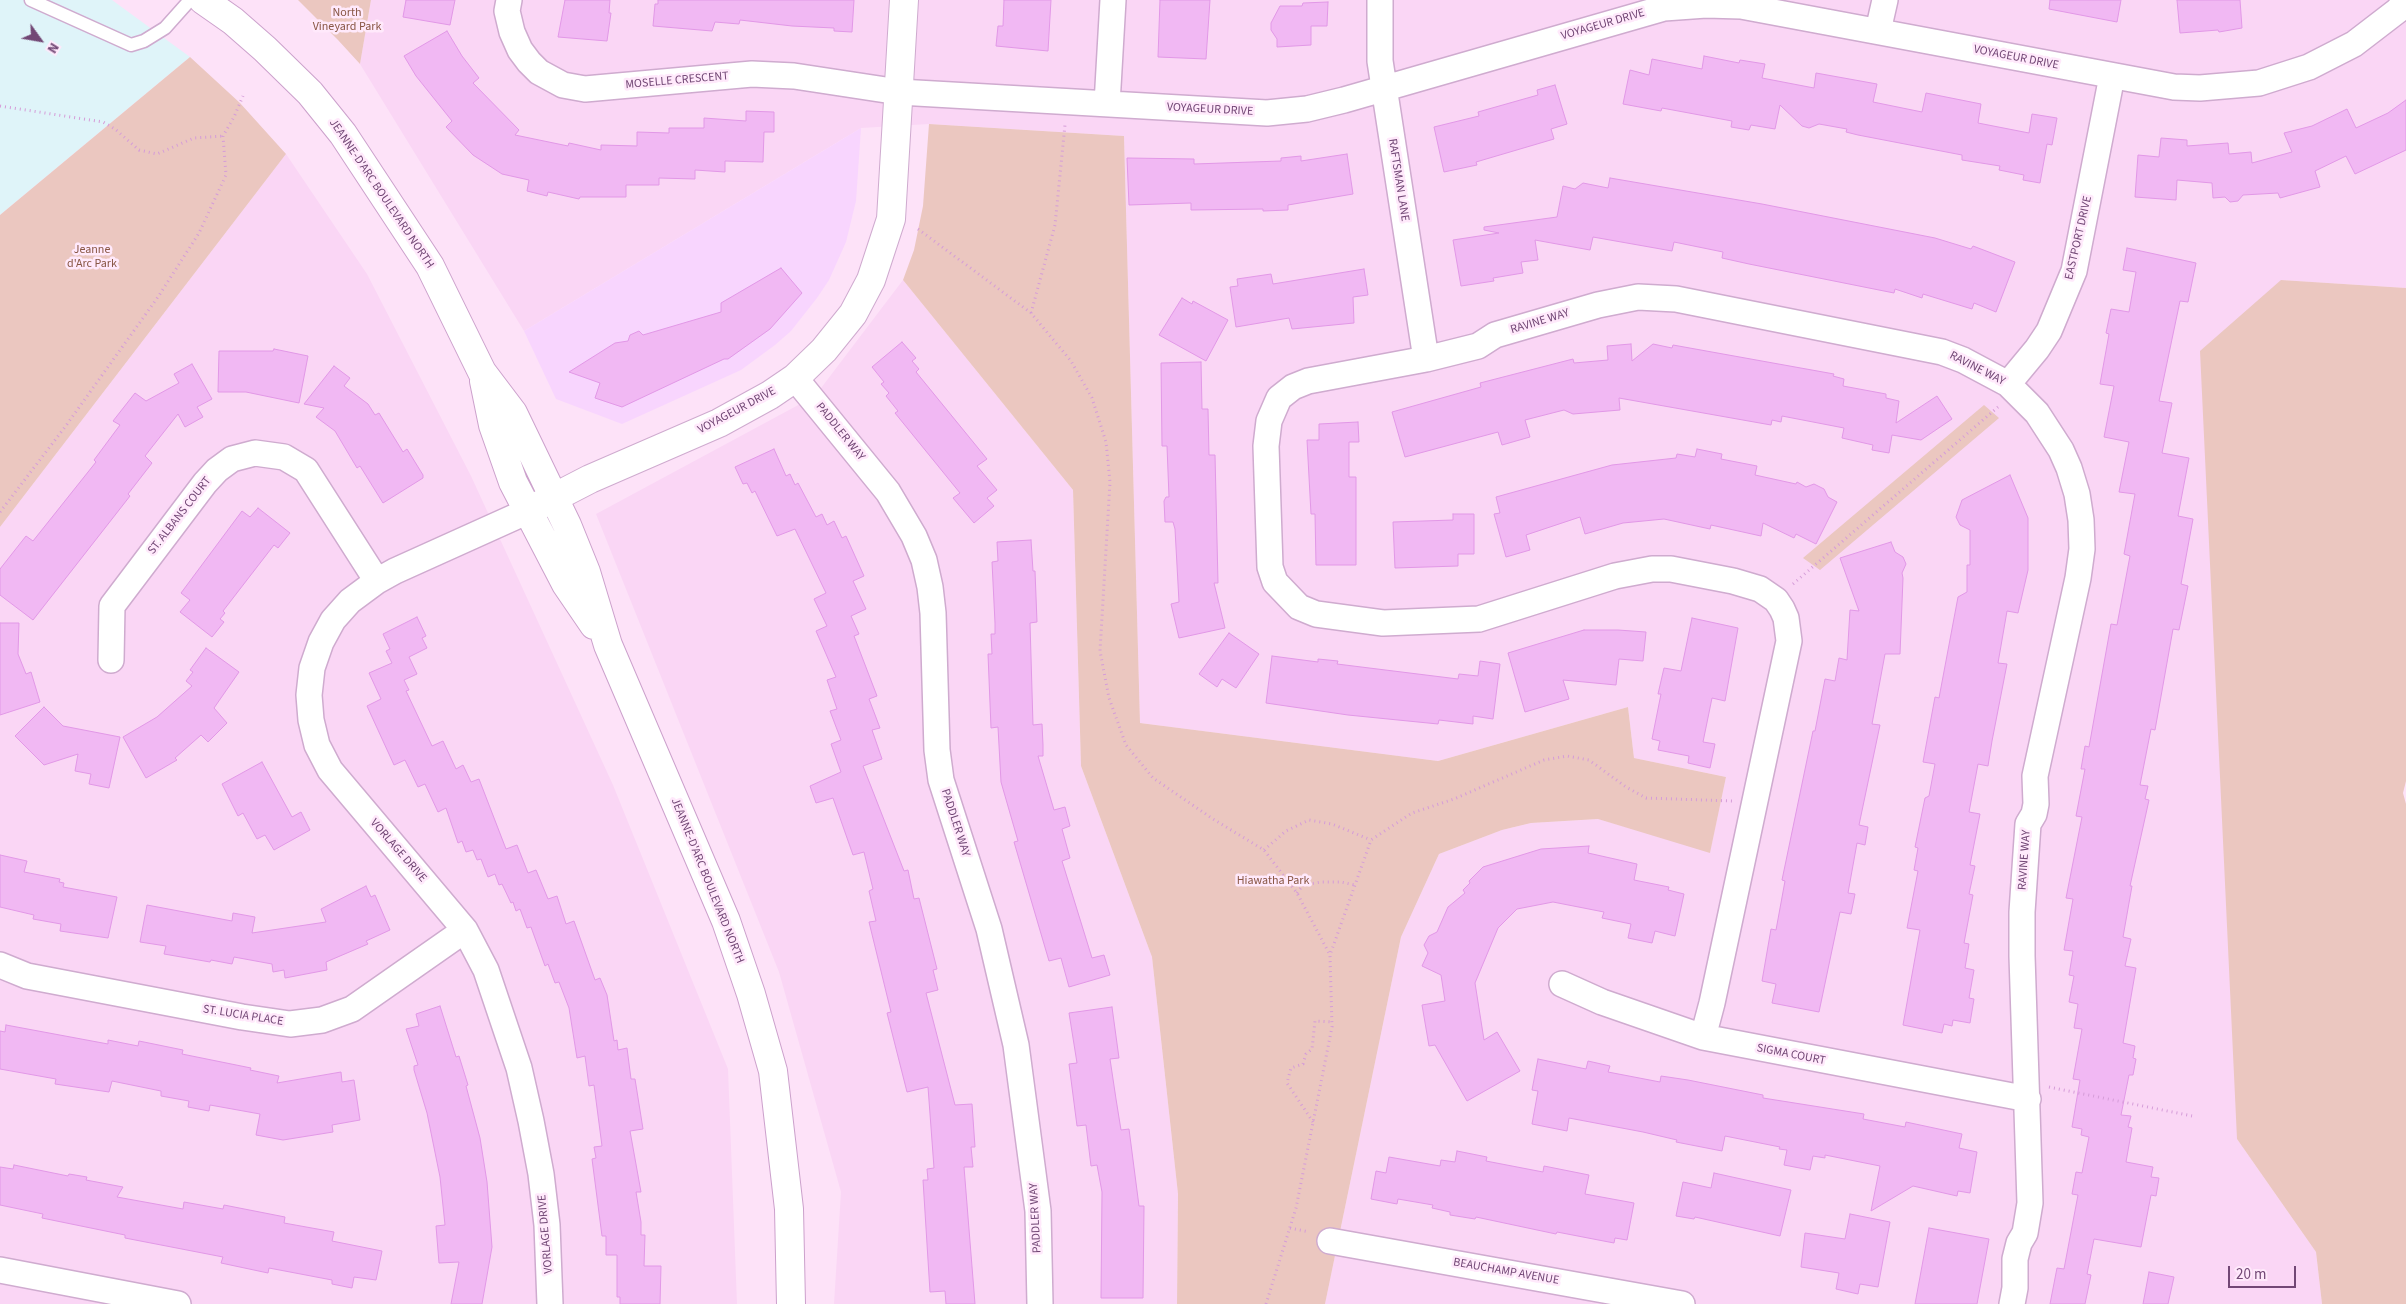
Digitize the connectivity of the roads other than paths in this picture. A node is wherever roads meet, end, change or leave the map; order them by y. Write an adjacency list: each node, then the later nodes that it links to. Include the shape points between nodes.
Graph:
1 (31, 0): 2 (lane, via 131,46 144,42 165,28)
2 (190, 0)
3 (203, 0): 17 (main road, JEANNE-D'ARC BOULEVARD NORTH, via 265,49 310,93 343,134 430,266)
4 (509, 0): 14 (street, MOSELLE CRESCENT, via 507,11 520,50 539,72 563,85 585,89 608,88 752,74 794,76)
5 (904, 0): 14 (main road, VOYAGEUR DRIVE)
6 (1113, 0): 15 (street)
7 (1380, 0): 13 (street, RAFTSMAN LANE, via 1380,61)
8 (1884, 0): 11 (street)
9 (2406, 1): 12 (street, VOYAGEUR DRIVE, via 2354,44 2309,67 2259,83 2174,87)
10 (1616, 10): 11 (street, VOYAGEUR DRIVE, via 1732,6); 13 (street, VOYAGEUR DRIVE)
11 (1878, 31): 12 (street, VOYAGEUR DRIVE)
12 (2112, 76): 19 (street, EASTPORT DRIVE, via 2074,271 2048,331)
13 (1384, 90): 15 (street, VOYAGEUR DRIVE, via 1307,109 1267,113); 16 (street, RAFTSMAN LANE)
14 (899, 92): 15 (street, VOYAGEUR DRIVE); 18 (main road, VOYAGEUR DRIVE, via 891,219 884,246 853,314 824,350)
15 (1107, 104)
16 (1426, 360): 19 (street, RAVINE WAY, via 1478,346 1495,335 1638,297 1676,299 1921,346 1963,360); 28 (street, RAVINE WAY, via 1308,381 1292,387 1279,398 1269,421 1266,446 1270,567 1275,582 1299,607 1316,614 1383,623 1479,619 1615,576 1671,569 1760,589 1776,600 1786,618 1789,642)
17 (482, 372): 20 (main road, JEANNE-D'ARC BOULEVARD NORTH, via 513,413); 21 (main road, JEANNE-D'ARC BOULEVARD NORTH, via 493,425 513,482)
18 (794, 378): 20 (main road, VOYAGEUR DRIVE, via 719,423); 35 (street, PADDLER WAY, via 888,492 924,560 933,613 937,750 941,780 989,929 1016,1045 1038,1211)
19 (2012, 387): 29 (street, RAVINE WAY, via 2037,413 2069,468 2080,511 2082,549 2035,776 2036,804 2028,824 2022,912)
20 (554, 498): 21 (main road, VOYAGEUR DRIVE); 23 (main road, JEANNE-D'ARC BOULEVARD NORTH, via 586,572)
21 (528, 511): 22 (street, VORLAGE DRIVE); 23 (main road, JEANNE-D'ARC BOULEVARD NORTH, via 566,584)
22 (376, 581): 24 (street, ST. ALBANS COURT, via 306,470 284,457 255,453 232,459 204,483 112,606); 25 (street, VORLAGE DRIVE, via 350,601 333,620 321,642 312,668 309,695 315,737 330,770)
23 (608, 646): 34 (main road, JEANNE-D'ARC BOULEVARD NORTH, via 726,921 752,994 771,1063 789,1209)
24 (112, 660)
25 (465, 930): 26 (street, ST. LUCIA PLACE, via 352,1009 322,1020 290,1024 27,976); 33 (street, VORLAGE DRIVE, via 486,970 519,1068 541,1174 548,1234)
26 (0, 965)
27 (1562, 984): 28 (street, SIGMA COURT, via 1602,1002)
28 (1703, 1036): 29 (street, SIGMA COURT)
29 (2027, 1091): 37 (street, RAVINE WAY, via 2030,1203 2026,1233 2019,1243 2015,1259)
30 (1330, 1241): 36 (street, BEAUCHAMP AVENUE)
31 (0, 1270): 32 (street)
32 (178, 1304)
33 (550, 1304)
34 (791, 1304)
35 (1040, 1304)
36 (1682, 1304)
37 (2012, 1304)

